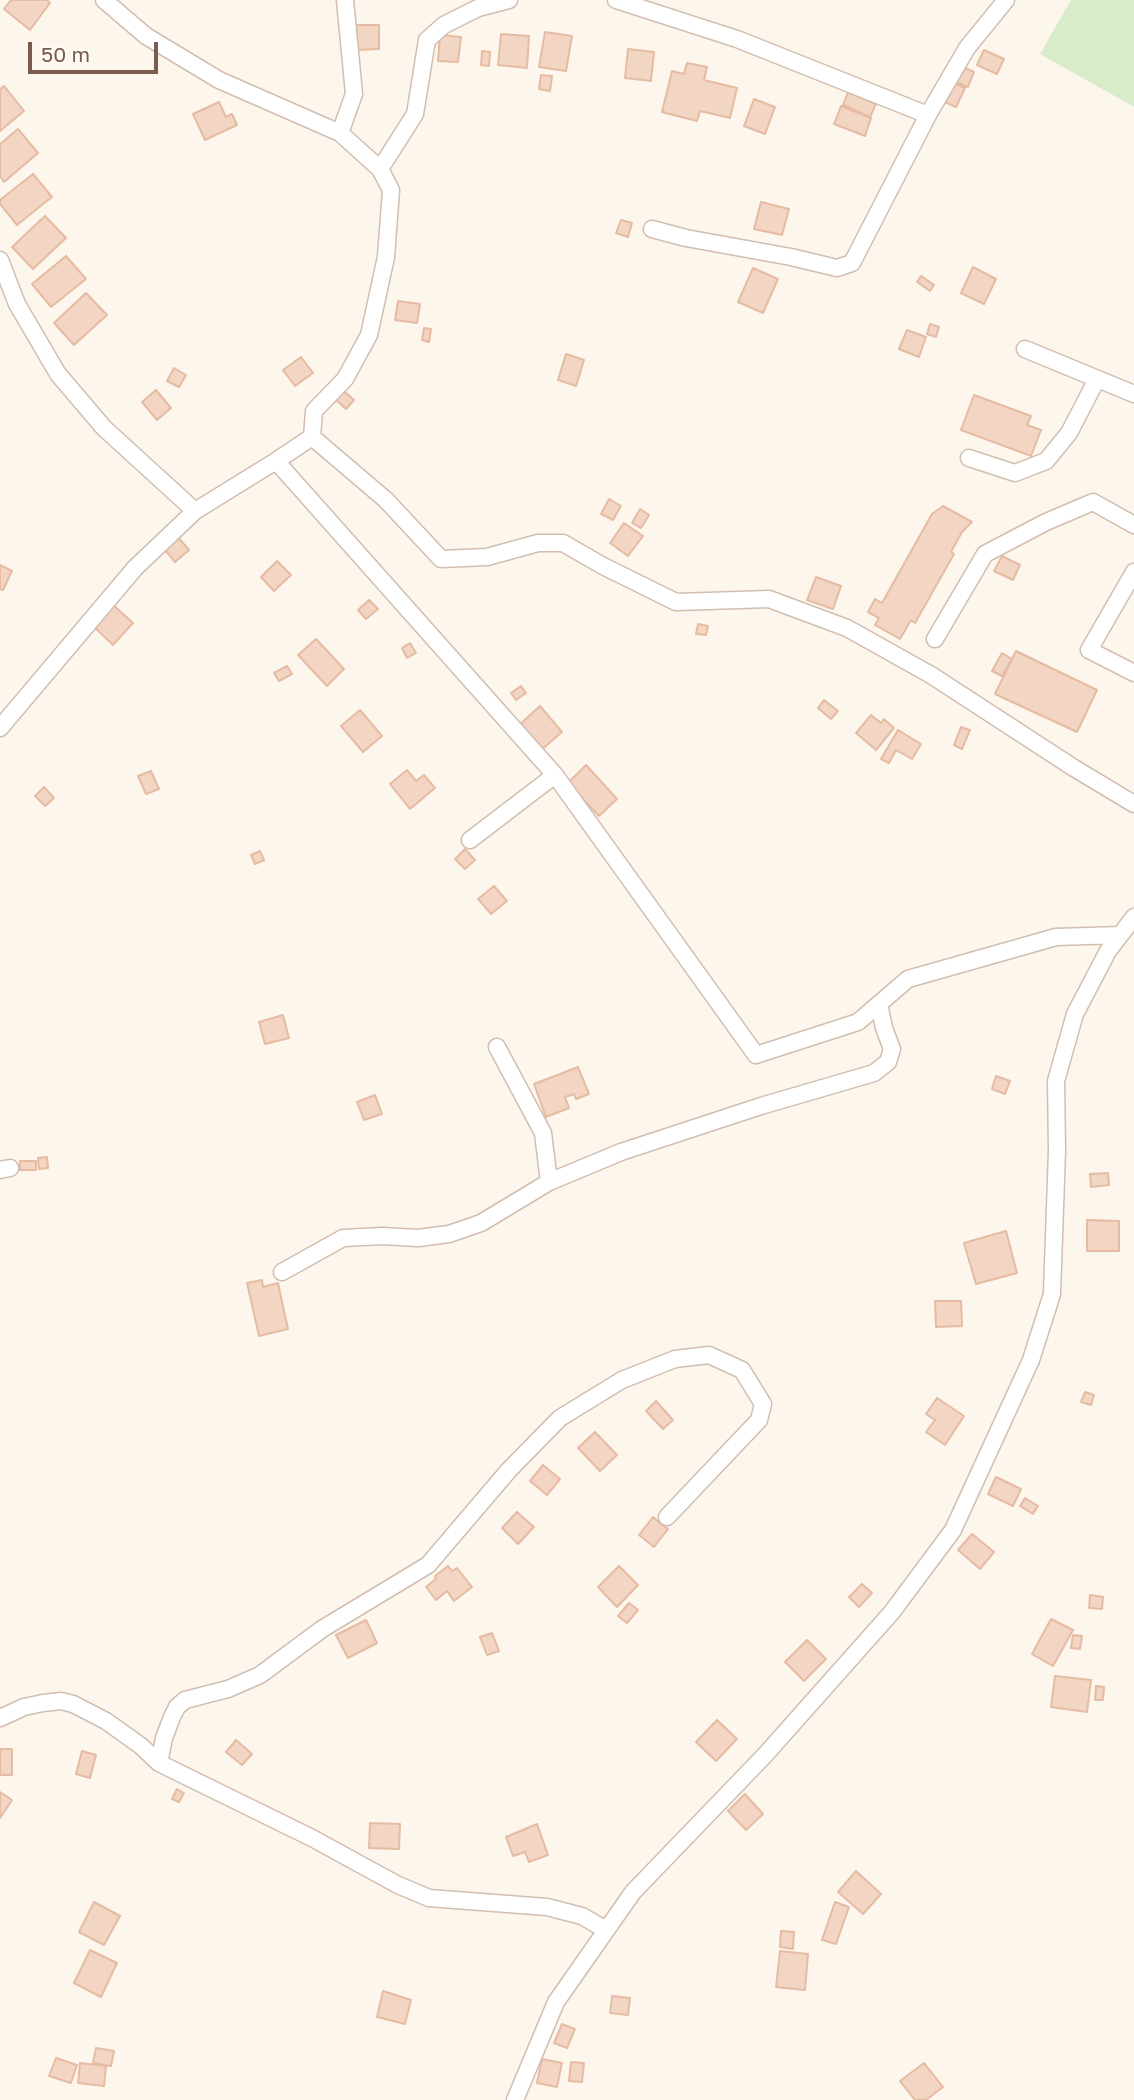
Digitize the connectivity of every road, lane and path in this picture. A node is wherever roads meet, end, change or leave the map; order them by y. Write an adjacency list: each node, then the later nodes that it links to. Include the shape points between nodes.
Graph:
1 (104, 0): 7 (street, via 146,36 219,80)
2 (345, 0): 7 (street, via 354,93)
3 (509, 0): 8 (street, via 478,8 444,25 427,40 415,114)
4 (616, 0): 6 (street, via 737,39)
5 (1006, 0): 6 (street, via 967,48)
6 (928, 115): 9 (street, via 852,263 837,268)
7 (340, 133): 8 (street)
8 (380, 169): 14 (street, via 391,190 386,257 369,335 345,379 314,411)
9 (652, 229)
10 (0, 260): 17 (street, via 17,304 58,374 104,428)
11 (1025, 349): 12 (street)
12 (1097, 379): 13 (street); 15 (street, via 1069,433 1046,461 1015,473)
13 (1134, 394)
14 (312, 437): 16 (street); 24 (street, via 386,500 441,559 487,557 538,543 563,542 676,602 769,599 847,628 931,675)
15 (969, 458)
16 (276, 461): 17 (street); 23 (street)
17 (195, 511): 22 (street, via 135,568)
18 (1134, 525): 20 (street, via 1093,502 985,554)
19 (1134, 572): 21 (street, via 1089,650)
20 (935, 639)
21 (1134, 673)
22 (0, 728)
23 (555, 775): 25 (street); 28 (street, via 756,1055 858,1022)
24 (1134, 804)
25 (470, 840)
26 (1134, 917): 27 (street)
27 (1120, 935): 28 (street, via 1056,937 972,960 908,979); 35 (street, via 1075,1014 1056,1080 1052,1294 1031,1360 953,1530 883,1622 765,1755 633,1892)
28 (879, 1004): 30 (street, via 892,1049 888,1062 874,1073 621,1152)
29 (497, 1047): 30 (street, via 543,1133)
30 (549, 1182): 31 (street, via 481,1223 449,1234 344,1238)
31 (282, 1272)
32 (667, 1517): 34 (street, via 759,1420 763,1404 742,1370 709,1356 675,1359 622,1380 560,1418 428,1565 322,1629 260,1675 185,1700 172,1717)
33 (0, 1718): 34 (street, via 24,1707 61,1701 73,1704 141,1745)
34 (159, 1763): 35 (street, via 429,1898 547,1907 582,1916)
35 (606, 1930): 36 (street, via 556,2002)
36 (515, 2100)

